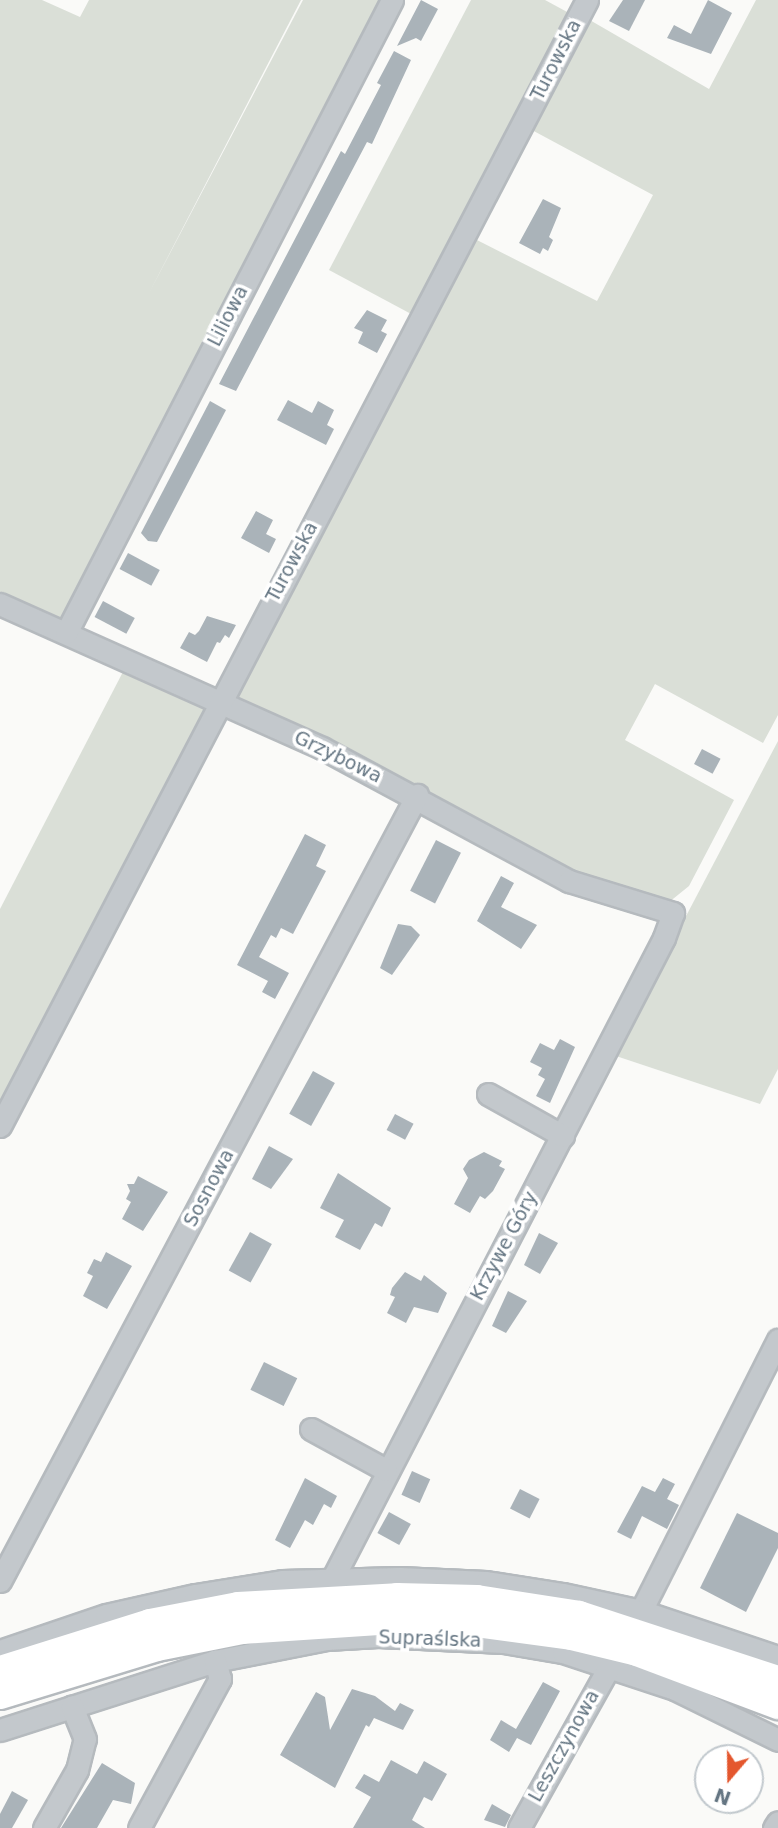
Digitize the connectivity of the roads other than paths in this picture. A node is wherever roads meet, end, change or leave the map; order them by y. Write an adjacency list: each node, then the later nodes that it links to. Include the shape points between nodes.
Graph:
1 (392, 0): 4 (street, Liliowa)
2 (587, 0): 5 (street, Turowska)
3 (0, 604): 4 (street, Grzybowa)
4 (66, 633): 5 (street, Grzybowa)
5 (218, 701): 6 (street, Grzybowa); 9 (street, Turowska)
6 (417, 795): 7 (street, Grzybowa, via 569,880); 15 (street, Sosnowa)
7 (673, 913): 10 (street, Krzywe Góry)
8 (488, 1094): 10 (street)
9 (0, 1126)
10 (563, 1136): 13 (street, Krzywe Góry)
11 (778, 1340): 16 (street)
12 (311, 1429): 13 (street)
13 (386, 1469): 14 (street, Krzywe Góry)
14 (333, 1578): 16 (street, via 486,1581); 17 (street, via 195,1595 106,1615)
15 (0, 1581)
16 (641, 1611): 18 (street)
17 (0, 1651)
18 (778, 1657)
19 (215, 1661): 20 (street, Supraślska, via 327,1639 378,1636 503,1642); 25 (street, Supraślska); 30 (street, via 220,1679)
20 (610, 1665): 27 (street, Supraślska, via 675,1689); 31 (street, Leszczynowa)
21 (0, 1670): 22 (main road, via 150,1623 238,1606 397,1597 477,1599 579,1615 640,1631)
22 (778, 1680)
23 (0, 1695): 24 (main road, via 157,1647 242,1630 394,1620 475,1623 571,1636 637,1652)
24 (778, 1705)
25 (72, 1706): 26 (street, Supraślska); 29 (street, via 85,1739 77,1770)
26 (0, 1730)
27 (778, 1740)
28 (778, 1822): 32 (street)
29 (44, 1828)
30 (139, 1828)
31 (519, 1828)
32 (774, 1828)

